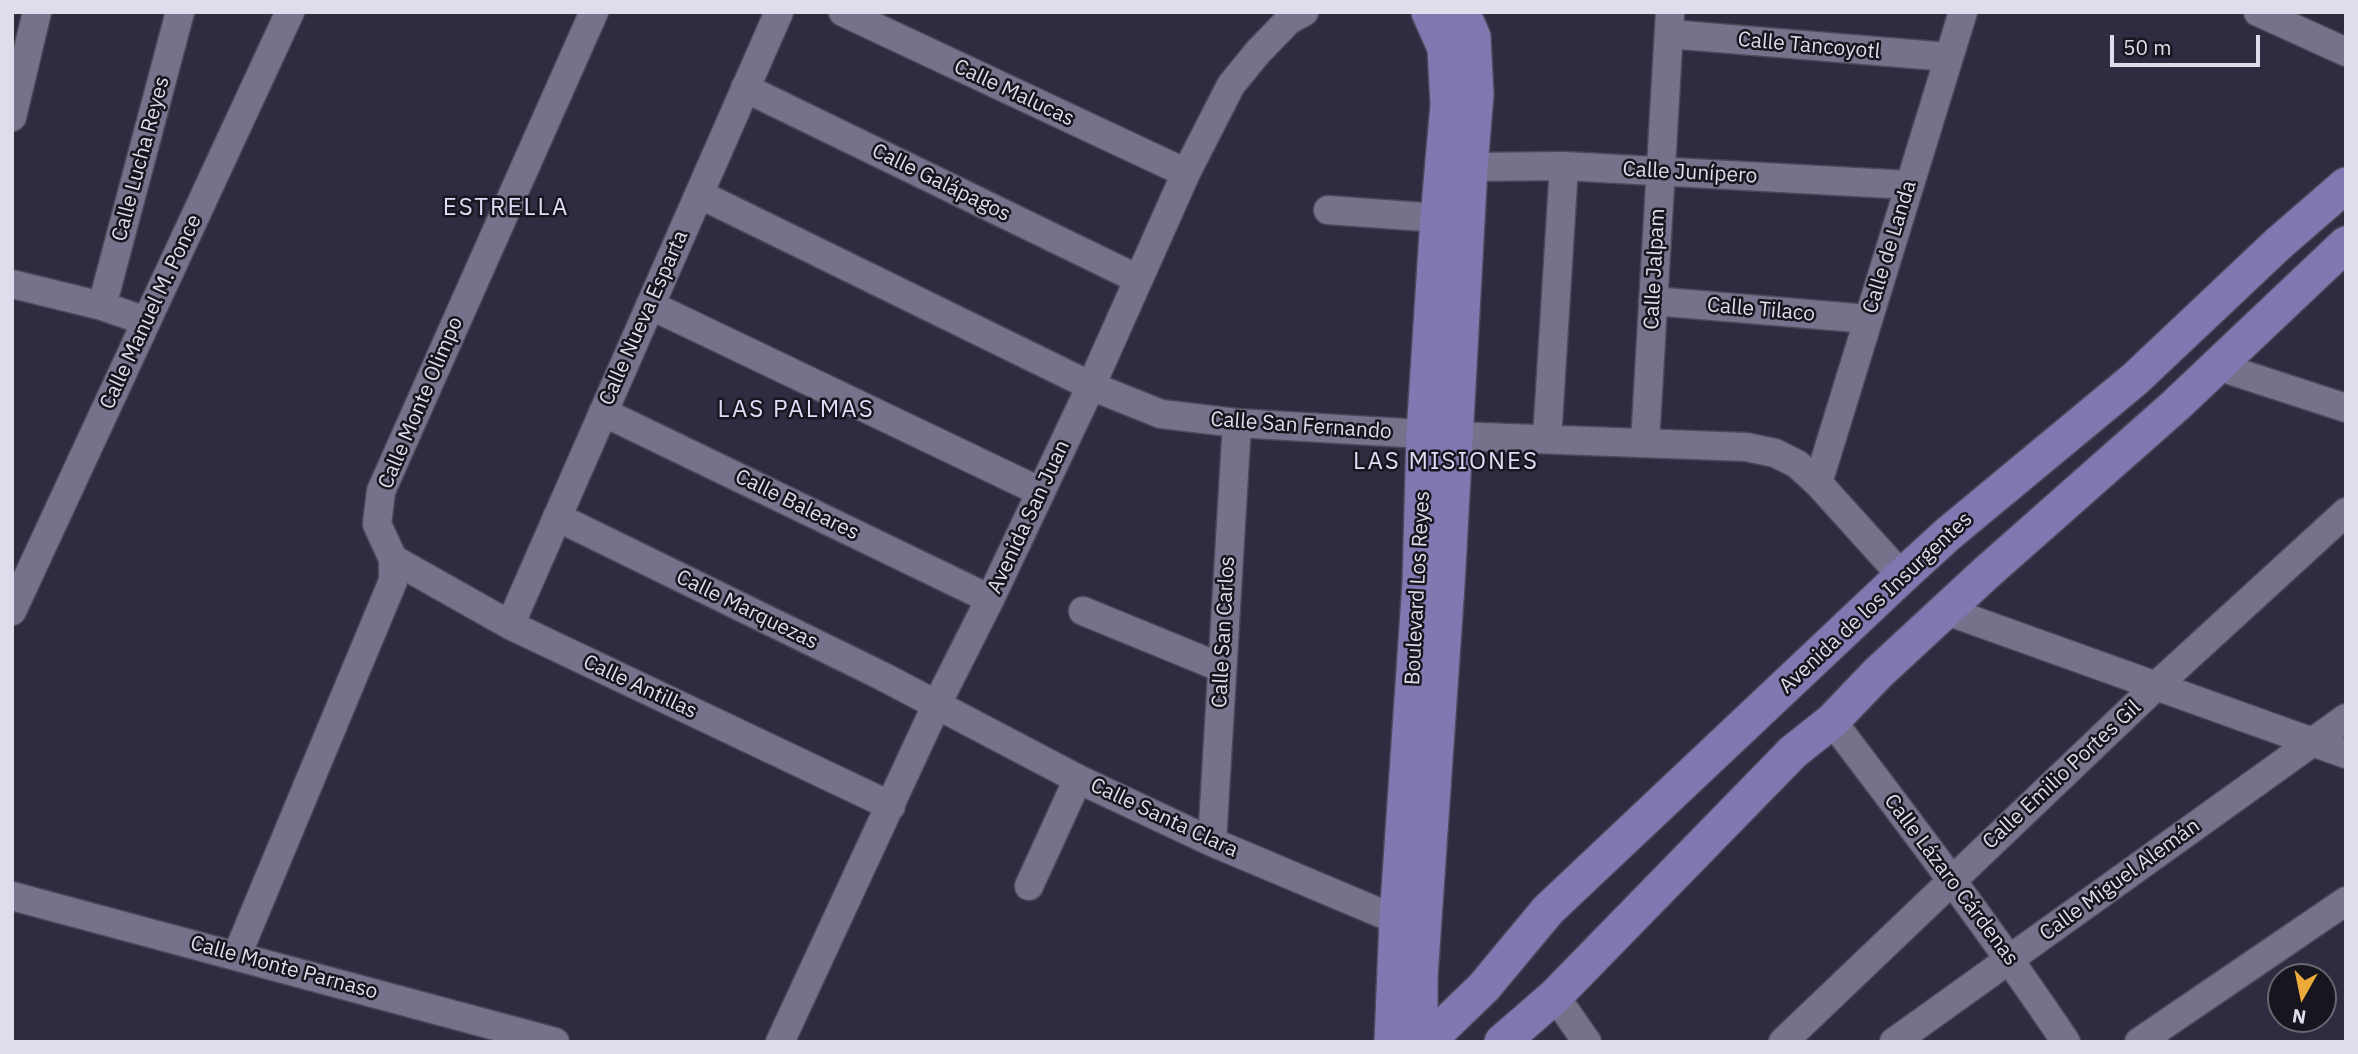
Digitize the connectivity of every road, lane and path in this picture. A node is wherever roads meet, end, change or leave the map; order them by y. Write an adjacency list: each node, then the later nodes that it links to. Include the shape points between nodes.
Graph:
1 (37, 12): 16 (street)
2 (180, 12): 31 (street, Calle Lucha Reyes)
3 (290, 12): 33 (street, Calle Manuel M. Ponce)
4 (594, 12): 49 (street, Calle Monte Olimpo, via 381,491 377,523)
5 (779, 12): 15 (street, Calle Nueva Esparta)
6 (843, 12): 20 (street, Calle Malucas)
7 (1304, 12): 20 (street, Avenida San Juan, via 1289,20 1231,85)
8 (1429, 12): 25 (main road, Boulevard Los Reyes, via 1445,48 1448,105)
9 (1462, 12): 18 (main road, Boulevard Los Reyes, via 1473,37 1475,71)
10 (1962, 12): 14 (street, Calle de Landa)
11 (2258, 12): 13 (street)
12 (1670, 23): 14 (street, Calle Tancoyotl); 19 (street, Calle Jalpam)
13 (2346, 52)
14 (1949, 57): 21 (street, Calle de Landa)
15 (745, 88): 23 (street, Calle Nueva Esparta); 27 (street, Calle Galápagos)
16 (12, 117)
17 (1564, 166): 18 (street, Calle Junípero); 19 (street, Calle Junípero); 42 (street)
18 (1470, 167): 41 (main road, Boulevard Los Reyes)
19 (1661, 170): 21 (street, Calle Junípero); 29 (street, Calle Jalpam)
20 (1186, 173): 27 (street, Avenida San Juan)
21 (1909, 185): 32 (street, Calle de Landa)
22 (2346, 185): 35 (main road, Avenida de los Insurgentes)
23 (698, 194): 30 (street, Calle Nueva Esparta); 36 (street, Calle San Fernando)
24 (1328, 210): 25 (street)
25 (1438, 218): 41 (main road, Boulevard Los Reyes)
26 (2346, 244): 34 (main road)
27 (1138, 279): 36 (street, Avenida San Juan)
28 (12, 284): 31 (street)
29 (1653, 301): 32 (street, Calle Tilaco); 43 (street, Calle Jalpam)
30 (650, 305): 39 (street, Calle Nueva Esparta); 45 (street)
31 (102, 306): 33 (street)
32 (1868, 319): 44 (street, Calle de Landa)
33 (146, 321): 53 (street, Calle Manuel M. Ponce)
34 (2217, 366): 37 (main road); 38 (street)
35 (2135, 379): 37 (main road, via 2159,404); 48 (main road, Avenida de los Insurgentes)
36 (1091, 386): 40 (street, Calle San Fernando, via 1161,414); 45 (street, Avenida San Juan)
37 (2176, 405): 50 (main road)
38 (2346, 408)
39 (603, 412): 47 (street, Calle Nueva Esparta); 52 (street, Calle Baleares)
40 (1237, 423): 41 (street, Calle San Fernando); 57 (street, Calle San Carlos)
41 (1440, 435): 42 (street, Calle San Fernando); 64 (main road, Boulevard Los Reyes)
42 (1547, 439): 43 (street, Calle San Fernando)
43 (1645, 443): 44 (street, Calle San Fernando, via 1746,447 1775,453 1797,464)
44 (1818, 483): 51 (street, Calle San Fernando)
45 (1041, 492): 52 (street, Avenida San Juan)
46 (2346, 512): 58 (street, Calle Emilio Portes Gil)
47 (557, 517): 56 (street, Calle Nueva Esparta); 59 (street, Calle Marquezas)
48 (1948, 534): 50 (main road, via 1963,533 1978,540 1987,555); 51 (main road, Avenida de los Insurgentes)
49 (393, 559): 56 (street, Calle Antillas); 73 (street, via 393,581)
50 (1986, 573): 55 (main road)
51 (1902, 576): 76 (main road, Avenida de los Insurgentes, via 1548,911)
52 (990, 599): 59 (street, Avenida San Juan)
53 (12, 611)
54 (1083, 611): 57 (street)
55 (1947, 611): 58 (street); 61 (main road)
56 (510, 625): 66 (street, Calle Antillas)
57 (1222, 668): 67 (street, Calle San Carlos)
58 (2155, 686): 62 (street); 68 (street, Calle Emilio Portes Gil)
59 (937, 704): 65 (street, Calle Santa Clara); 66 (street, Avenida San Juan)
60 (2346, 718): 62 (street, Calle Miguel Alemán)
61 (1832, 721): 68 (street, Calle Lázaro Cárdenas); 77 (main road, via 1793,752)
62 (2311, 742): 63 (street); 74 (street, Calle Miguel Alemán)
63 (2346, 754)
64 (1422, 768): 72 (main road, Boulevard Los Reyes); 75 (main road, Boulevard Los Reyes)
65 (1079, 779): 67 (street, Calle Santa Clara); 69 (street)
66 (891, 806): 79 (street, Avenida San Juan)
67 (1212, 842): 72 (street, Calle Santa Clara)
68 (1952, 879): 74 (street, Calle Lázaro Cárdenas); 85 (street, Calle Emilio Portes Gil)
69 (1029, 886)
70 (12, 896): 73 (street, Calle Monte Parnaso)
71 (2346, 901): 88 (street)
72 (1397, 920): 80 (main road, Boulevard Los Reyes)
73 (237, 954): 78 (street, Calle Monte Parnaso)
74 (2010, 959): 86 (street, Calle Miguel Alemán); 87 (street, Calle Lázaro Cárdenas)
75 (1420, 977): 76 (main road, via 1451,987); 81 (main road, Boulevard Los Reyes)
76 (1484, 987): 82 (main road, Avenida de los Insurgentes)
77 (1555, 996): 83 (main road); 84 (street)
78 (551, 1041)
79 (780, 1042)
80 (1392, 1042)
81 (1420, 1042)
82 (1427, 1042)
83 (1502, 1042)
84 (1587, 1042)
85 (1783, 1042)
86 (1894, 1042)
87 (2066, 1042)
88 (2138, 1042)

